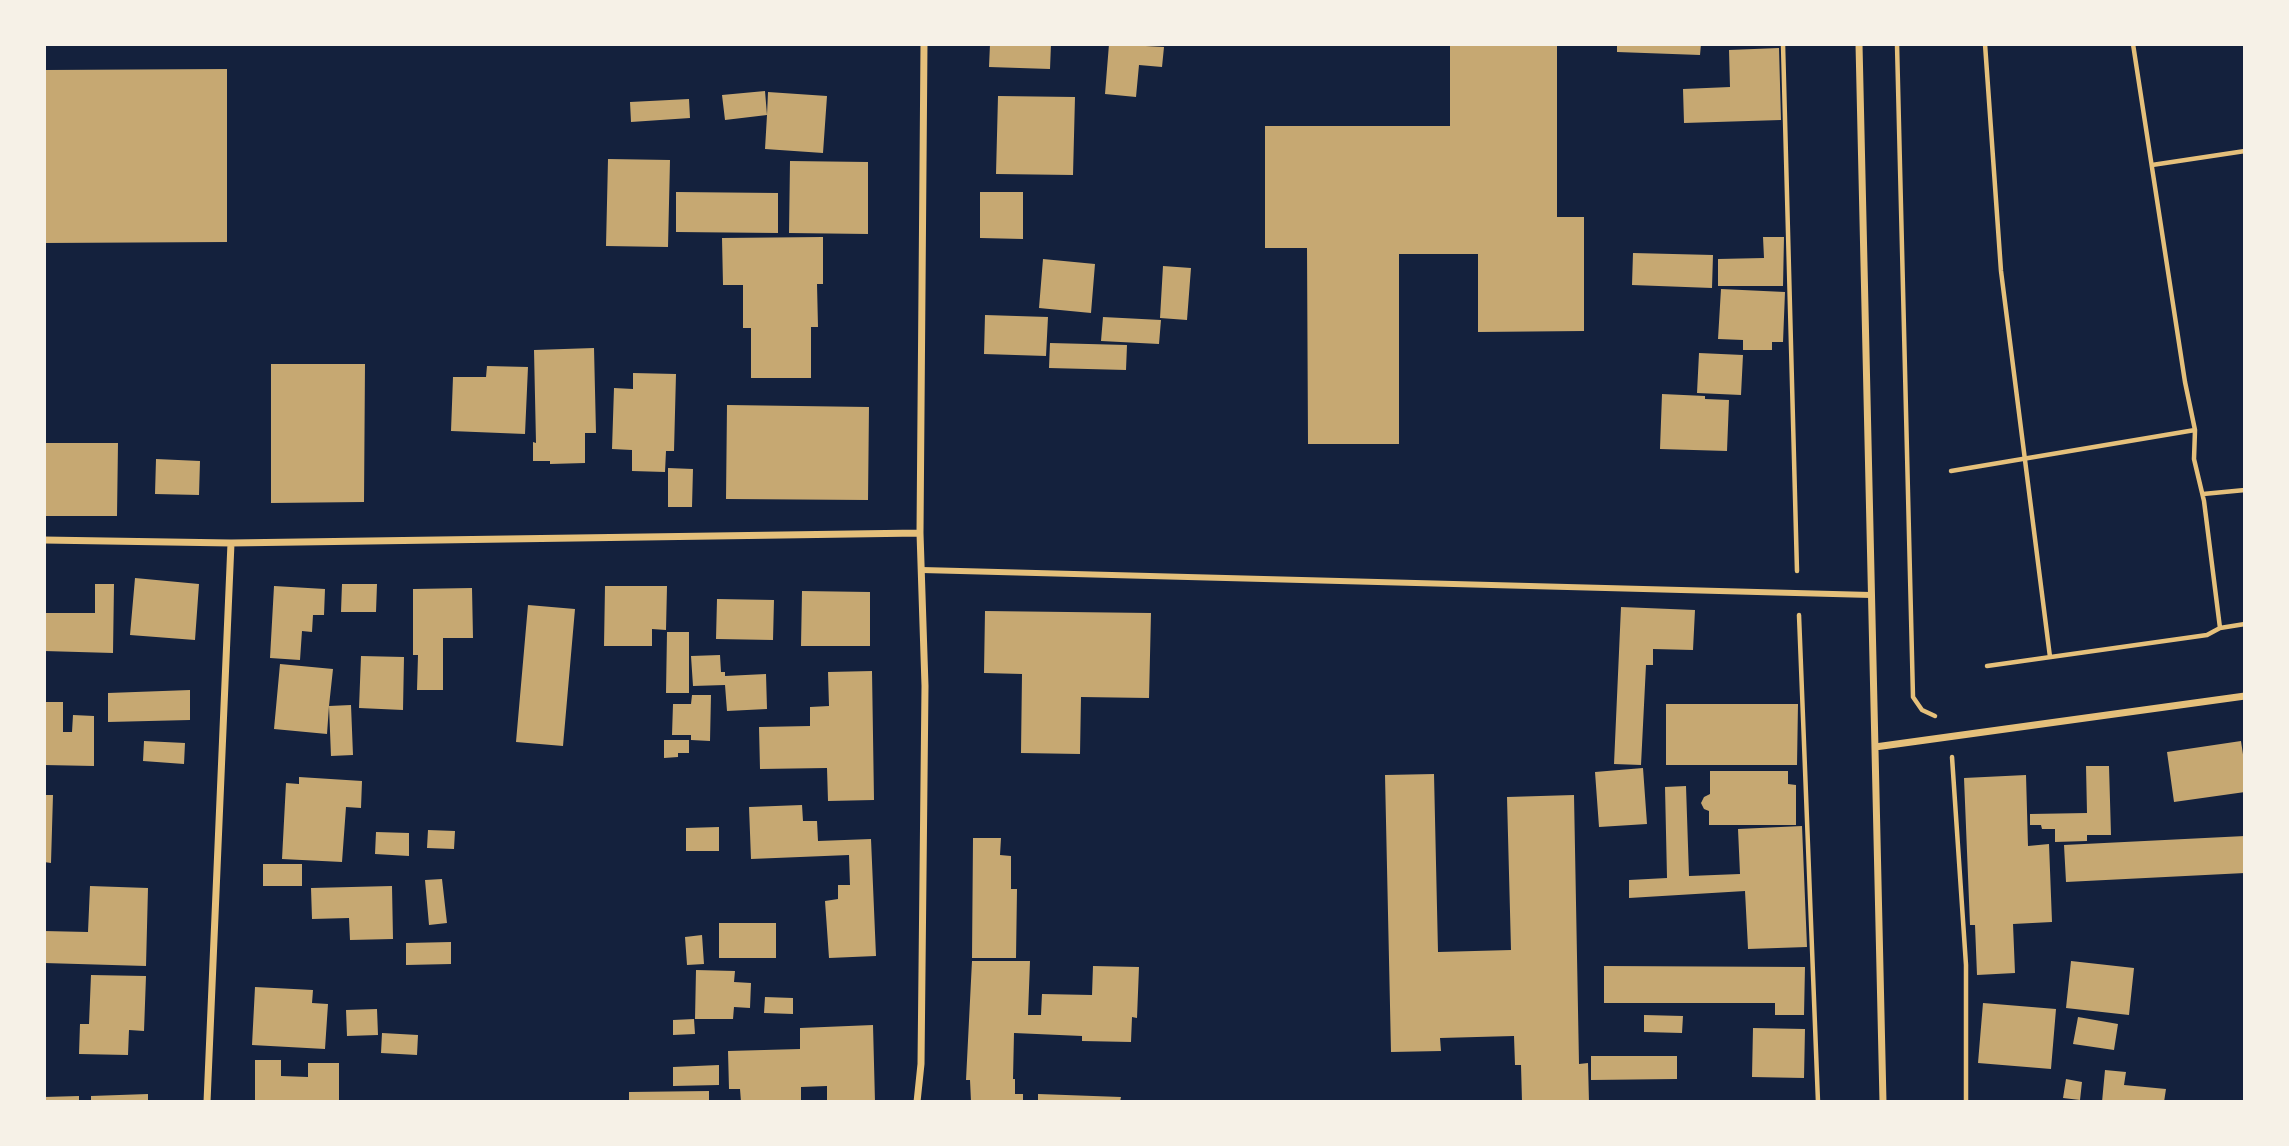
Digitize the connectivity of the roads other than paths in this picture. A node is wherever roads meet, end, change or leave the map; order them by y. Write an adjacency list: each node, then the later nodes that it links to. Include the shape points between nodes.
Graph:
1 (923, 44): 3 (street)
2 (1859, 44): 7 (street)
3 (920, 533): 5 (street); 6 (street)
4 (44, 540): 5 (street)
5 (231, 543): 10 (street)
6 (922, 570): 7 (street); 11 (street, via 925,686)
7 (1871, 595): 9 (street)
8 (2245, 696): 9 (street)
9 (1875, 747): 12 (street)
10 (207, 1102)
11 (917, 1102)
12 (1883, 1102)

